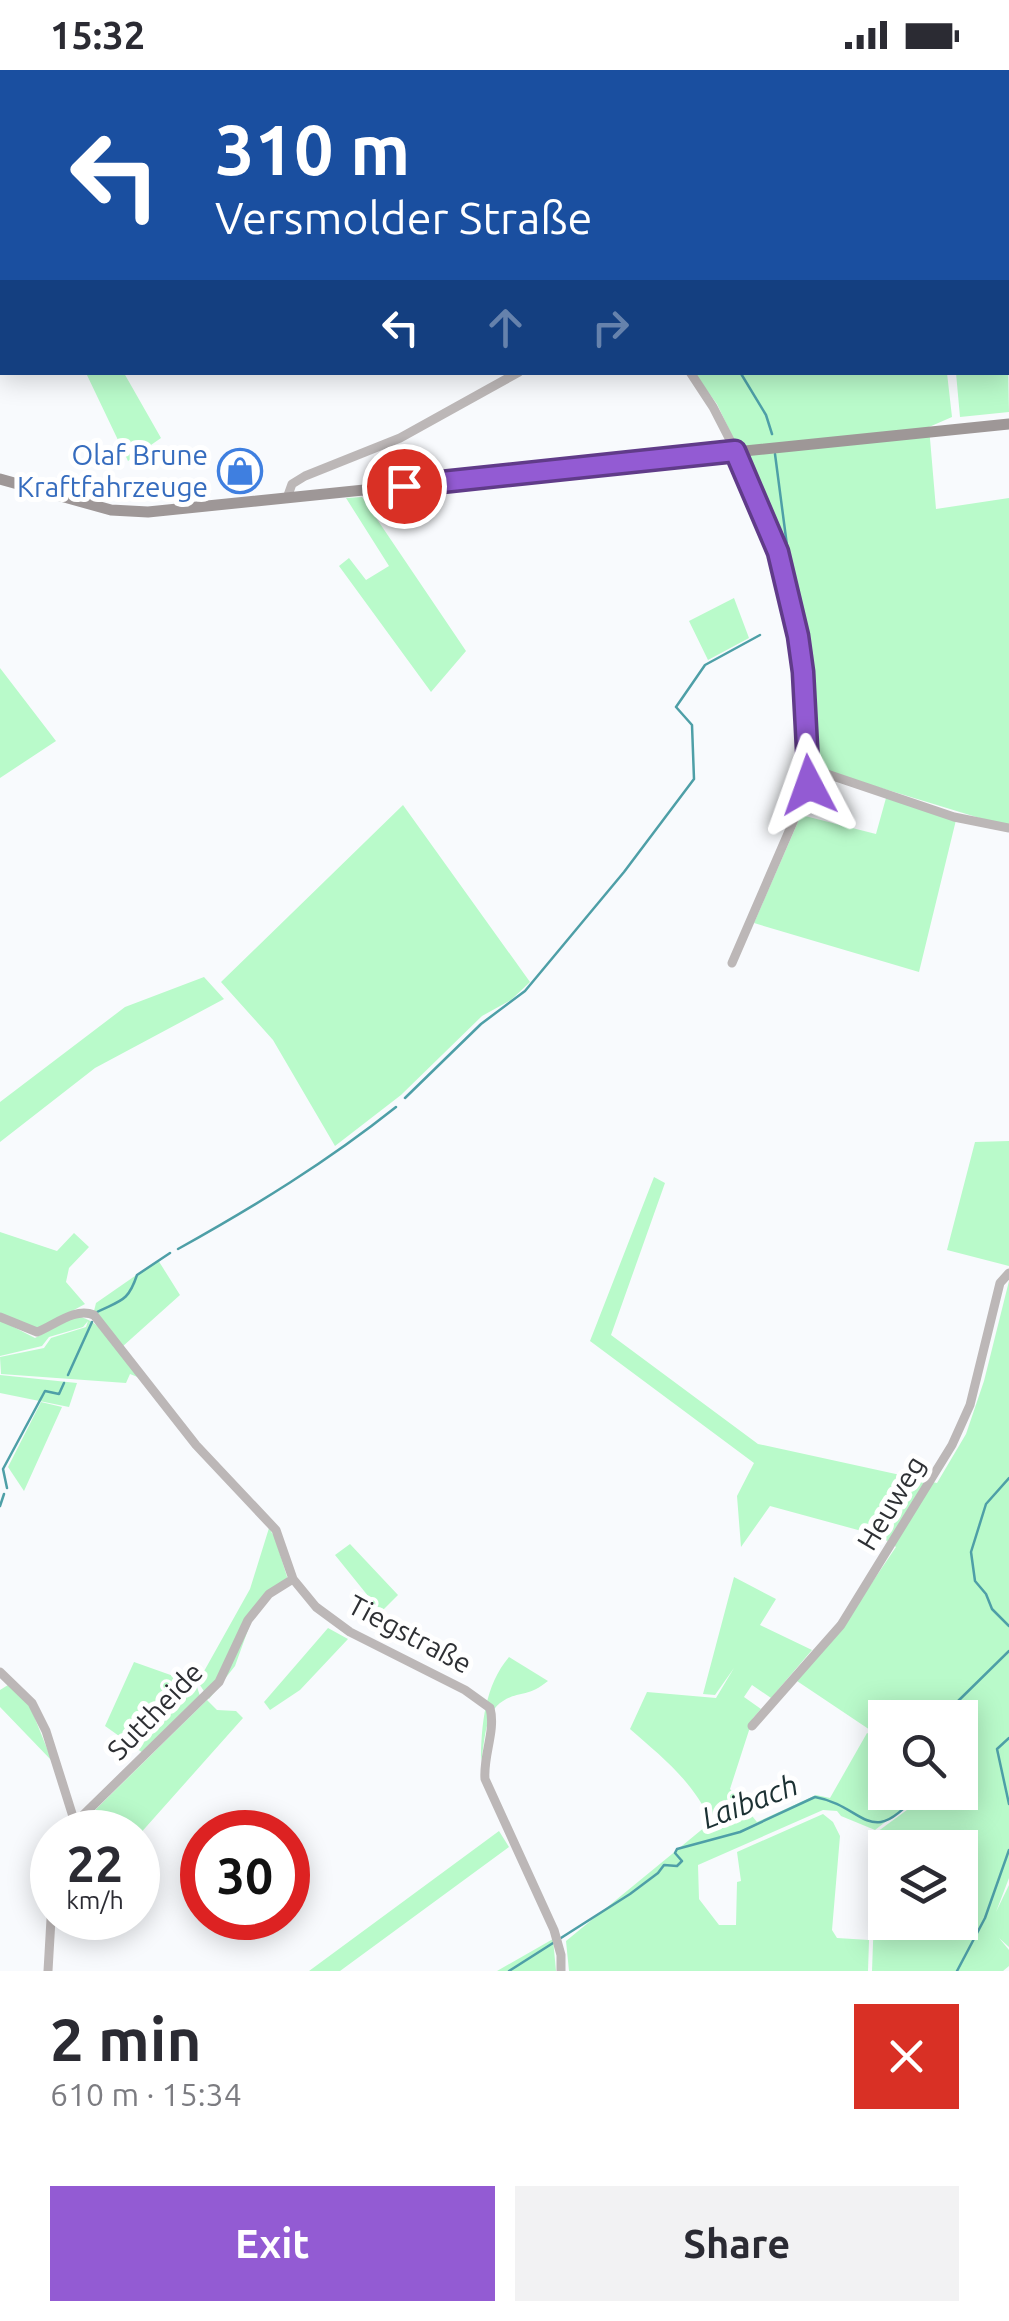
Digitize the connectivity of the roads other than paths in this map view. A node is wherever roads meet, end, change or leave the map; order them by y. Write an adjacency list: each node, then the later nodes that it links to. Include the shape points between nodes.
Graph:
1 (515, 375): 6 (street, via 400,438 305,476 292,484)
2 (692, 375): 4 (street)
3 (1009, 424): 4 (main road)
4 (735, 451): 6 (main road); 7 (street, via 778,552 803,672)
5 (0, 479): 6 (main road, via 128,512)
6 (288, 498)
7 (809, 765): 8 (street); 9 (street)
8 (834, 777): 9 (street); 10 (street, via 954,818)
9 (809, 785): 11 (street)
10 (1009, 828)
11 (732, 963)
12 (1009, 1274): 16 (street, Heuweg, via 1000,1283 970,1405 952,1445 841,1625)
13 (0, 1318): 14 (street, Tiegstraße, via 37,1332 75,1313 94,1315 196,1445 276,1530)
14 (293, 1579): 18 (street, Suttheide, via 248,1620 219,1682); 21 (street, Tiegstraße, via 350,1632 490,1708 484,1779 554,1930)
15 (0, 1672): 17 (street, Suttheide, via 39,1717)
16 (752, 1726)
17 (67, 1810)
18 (91, 1810)
19 (50, 1940): 20 (street)
20 (48, 1971)
21 (560, 1971)

